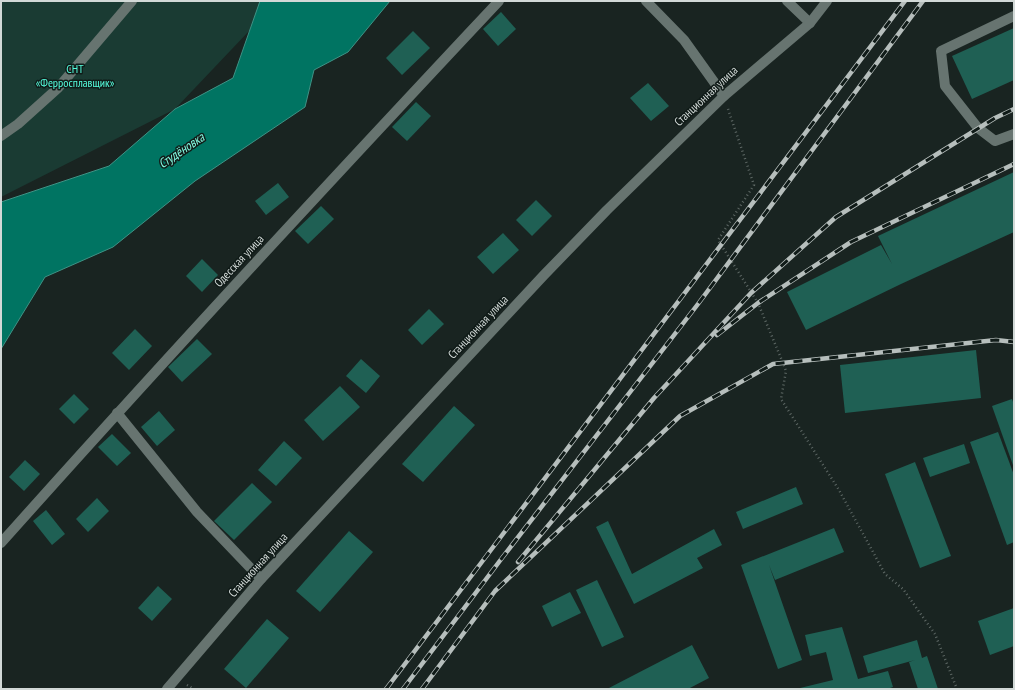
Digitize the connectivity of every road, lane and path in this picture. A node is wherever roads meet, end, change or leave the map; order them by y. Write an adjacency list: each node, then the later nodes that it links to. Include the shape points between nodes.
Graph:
1 (132, 1): 10 (street, via 58,88)
2 (500, 1): 11 (street, Одесская улица, via 302,211)
3 (646, 1): 8 (street, via 684,40)
4 (787, 1): 7 (street)
5 (827, 1): 7 (street, Станционная улица)
6 (1014, 16): 9 (street, via 941,51 944,86 978,128 995,140)
7 (810, 23): 8 (street, Станционная улица)
8 (724, 96): 13 (street, Станционная улица, via 554,264); 15 (path, via 754,185 718,240 758,303 783,363 786,372 781,399 839,490 885,574 903,589 935,634)
9 (1014, 134)
10 (1, 136)
11 (117, 413): 12 (street, Одесская улица); 13 (street, via 197,512)
12 (1, 543)
13 (261, 579): 14 (street, Станционная улица)
14 (167, 689)
15 (957, 689)

